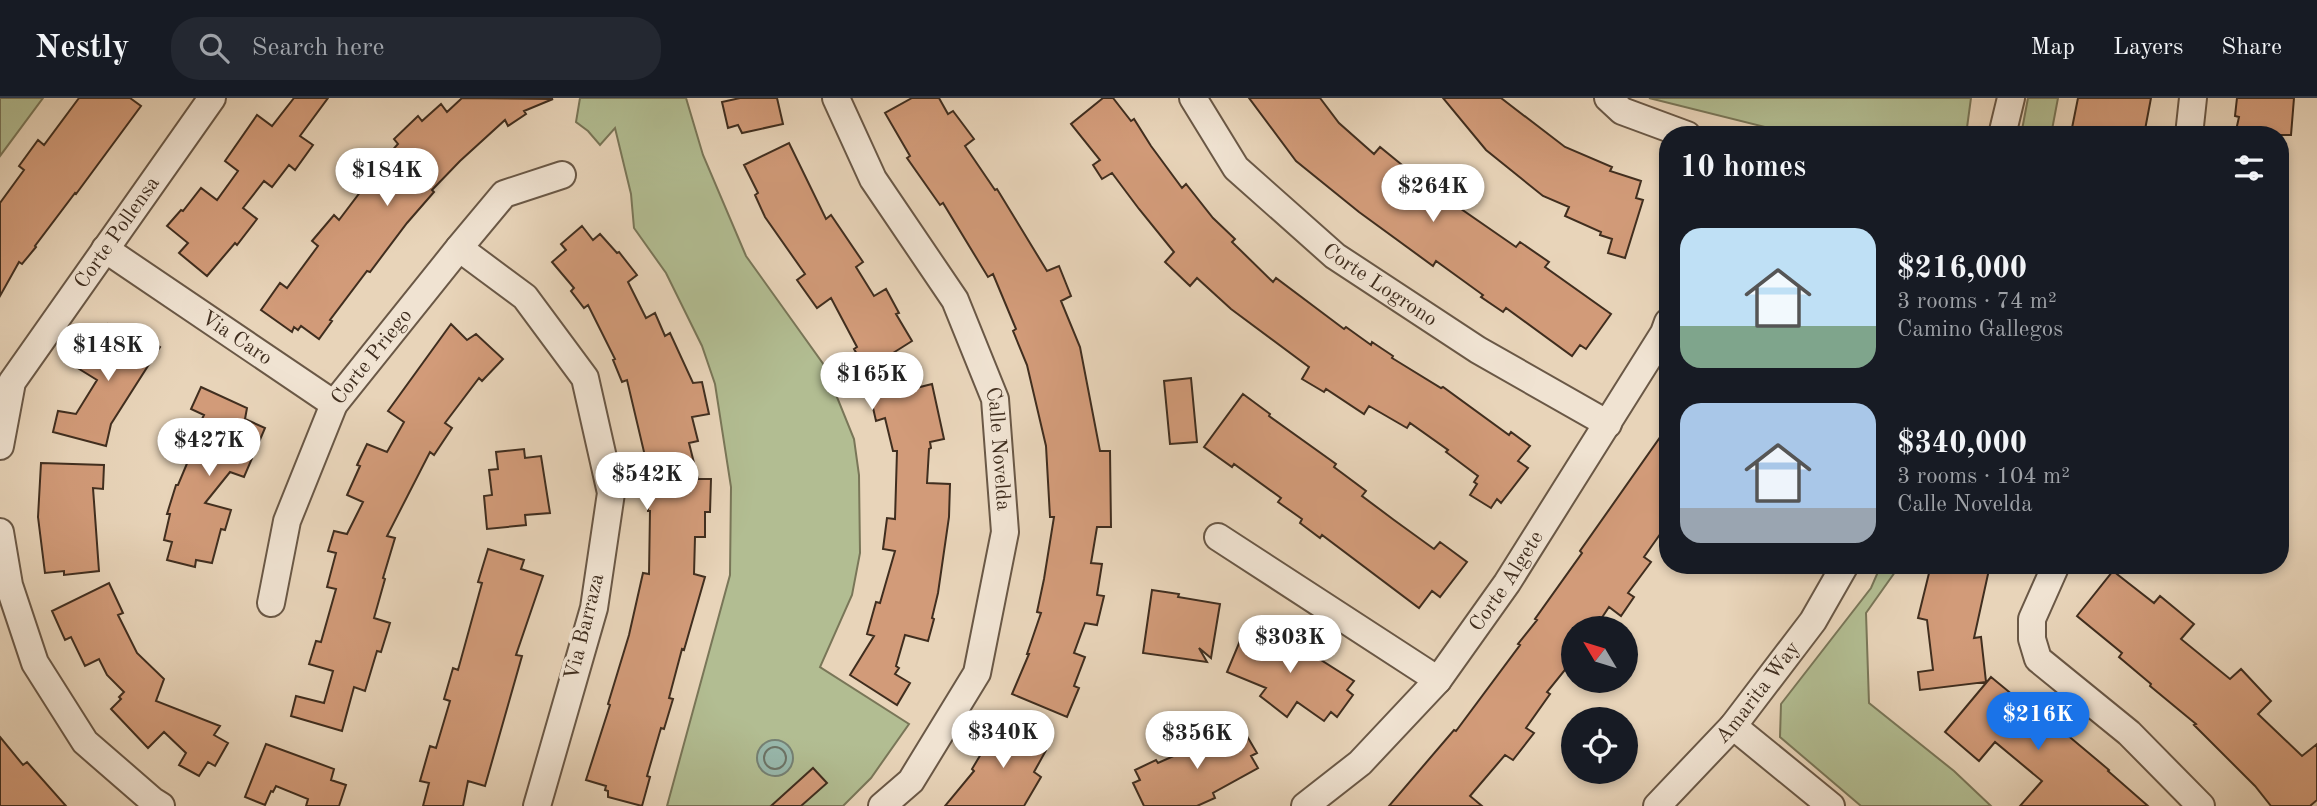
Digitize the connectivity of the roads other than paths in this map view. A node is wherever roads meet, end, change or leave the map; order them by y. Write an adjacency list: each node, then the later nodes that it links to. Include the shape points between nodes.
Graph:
1 (212, 98): 12 (street, Corte Pollensa)
2 (836, 98): 26 (street, Calle Novelda, via 873,179 955,300 995,399 1005,532 977,673 911,781)
3 (1193, 98): 15 (street, Corte Logrono, via 1236,168 1335,256 1478,350)
4 (1608, 98): 7 (street, via 1622,111)
5 (2011, 98): 8 (street)
6 (2193, 98): 9 (street)
7 (1663, 126)
8 (2004, 126)
9 (2190, 126)
10 (562, 175): 11 (street, Corte Priego, via 505,194)
11 (459, 247): 14 (street, Corte Priego); 25 (street, Via Barraza, via 525,297 585,378 611,494 594,608)
12 (105, 249): 14 (street, Via Caro); 16 (street, Corte Pollensa, via 12,382)
13 (1659, 341): 15 (street, Corte Algete)
14 (334, 404): 21 (street, Corte Priego, via 287,521)
15 (1608, 424): 22 (street, Corte Algete, via 1507,583)
16 (0, 446)
17 (0, 532): 24 (street, via 9,585 35,663 85,742)
18 (1218, 537): 22 (street)
19 (1840, 574): 23 (street, Amarita Way, via 1813,621)
20 (2052, 574): 30 (street, via 2032,619 2038,659 2129,733)
21 (271, 603)
22 (1438, 680): 27 (street, Corte Algete, via 1360,763)
23 (1733, 726): 28 (street, Amarita Way); 29 (street)
24 (161, 806)
25 (537, 806)
26 (882, 806)
27 (1305, 806)
28 (1657, 806)
29 (1831, 806)
30 (2201, 806)

